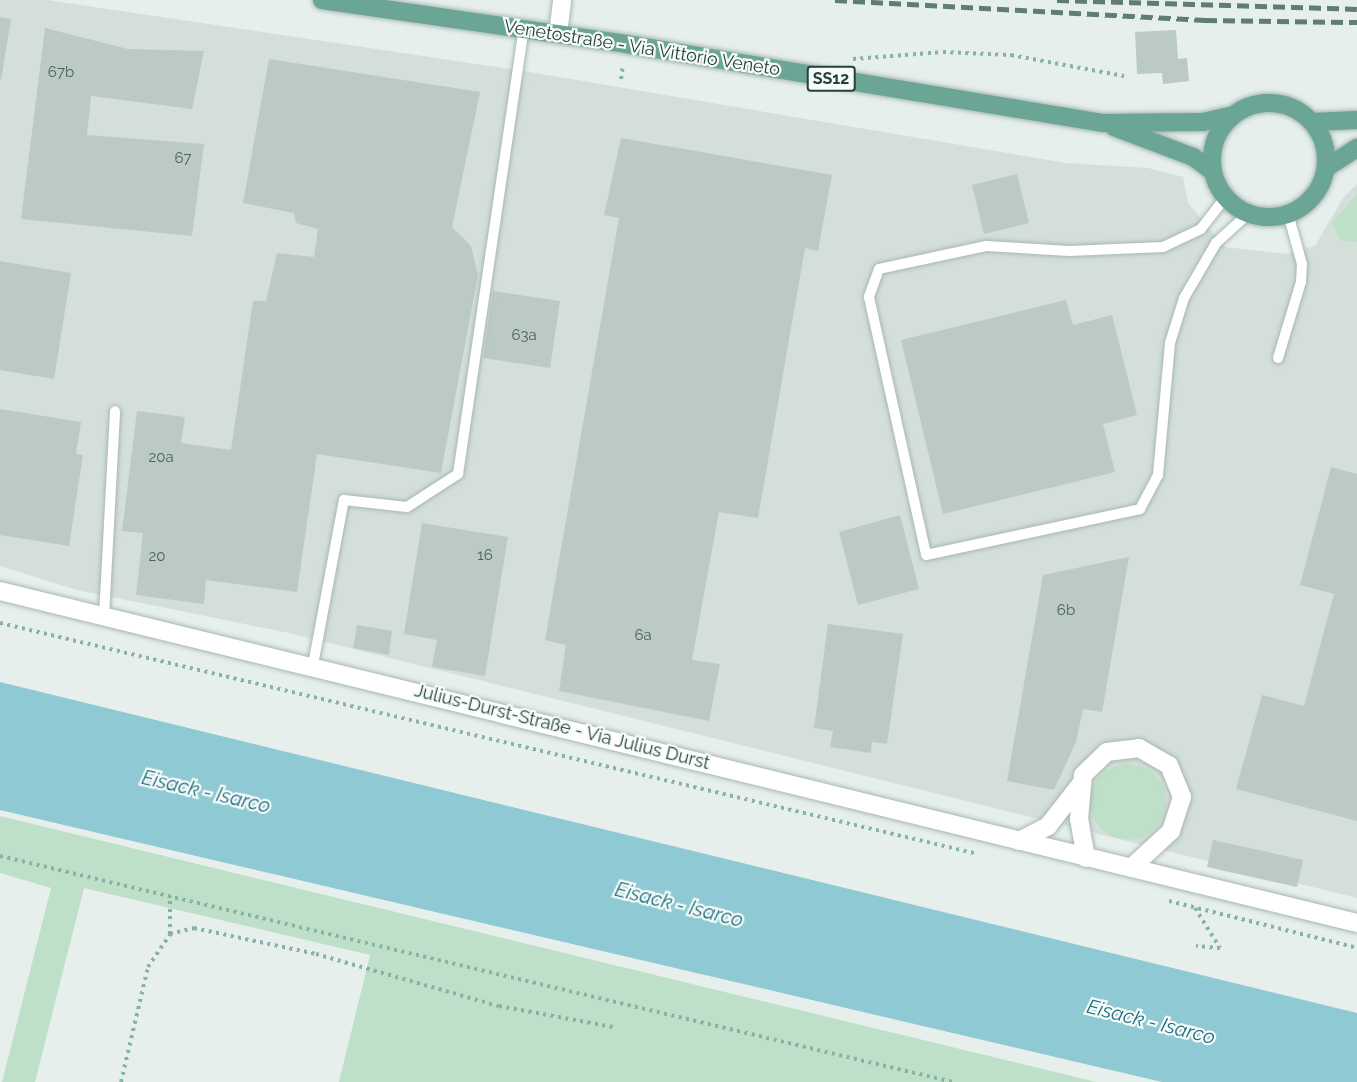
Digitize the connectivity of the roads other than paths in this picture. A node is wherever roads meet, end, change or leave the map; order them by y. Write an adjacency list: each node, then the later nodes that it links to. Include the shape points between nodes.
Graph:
1 (322, 0): 3 (main road, Venetostraße - Via Vittorio Veneto / SS12)
2 (562, 0): 4 (street)
3 (524, 29): 4 (main road, Venetostraße - Via Vittorio Veneto / SS12); 19 (lane, via 458,474 407,507 344,500)
4 (558, 34): 8 (main road, Venetostraße - Via Vittorio Veneto / SS12)
5 (1230, 116): 7 (main road, Venetostraße - Via Vittorio Veneto / SS12, via 1264,102 1282,103); 8 (main road, Venetostraße - Via Vittorio Veneto / SS12, via 1203,122); 11 (main road, via 1218,132 1212,151)
6 (1357, 120): 7 (main road)
7 (1312, 122): 10 (main road, via 1321,135)
8 (1104, 123): 11 (main road, Venetostraße - Via Vittorio Veneto / SS12, via 1192,157)
9 (1357, 148): 10 (main road)
10 (1326, 168): 14 (main road, via 1314,196)
11 (1212, 171): 12 (main road)
12 (1225, 198): 13 (main road); 13 (lane, via 1201,229 1163,247 1069,250 986,246 879,269 869,297 926,555 1140,509 1158,475 1170,343 1184,298 1201,263)
13 (1248, 214): 14 (main road, via 1275,218)
14 (1288, 214): 15 (lane, via 1299,245 1302,273)
15 (1278, 357)
16 (115, 411): 18 (lane)
17 (0, 591): 18 (street, Julius-Durst-Straße - Via Julius Durst)
18 (104, 616): 19 (street, Julius-Durst-Straße - Via Julius Durst)
19 (313, 665): 21 (street, Julius-Durst-Straße - Via Julius Durst)
20 (1081, 784): 21 (street, via 1048,826); 22 (street, via 1078,819); 23 (street, via 1093,762 1122,748 1154,753 1178,780 1180,806 1171,831)
21 (1019, 841): 22 (street, Julius-Durst-Straße - Via Julius Durst)
22 (1086, 858): 23 (street, Julius-Durst-Straße - Via Julius Durst)
23 (1131, 868): 24 (street, Julius-Durst-Straße - Via Julius Durst)
24 (1357, 923)

